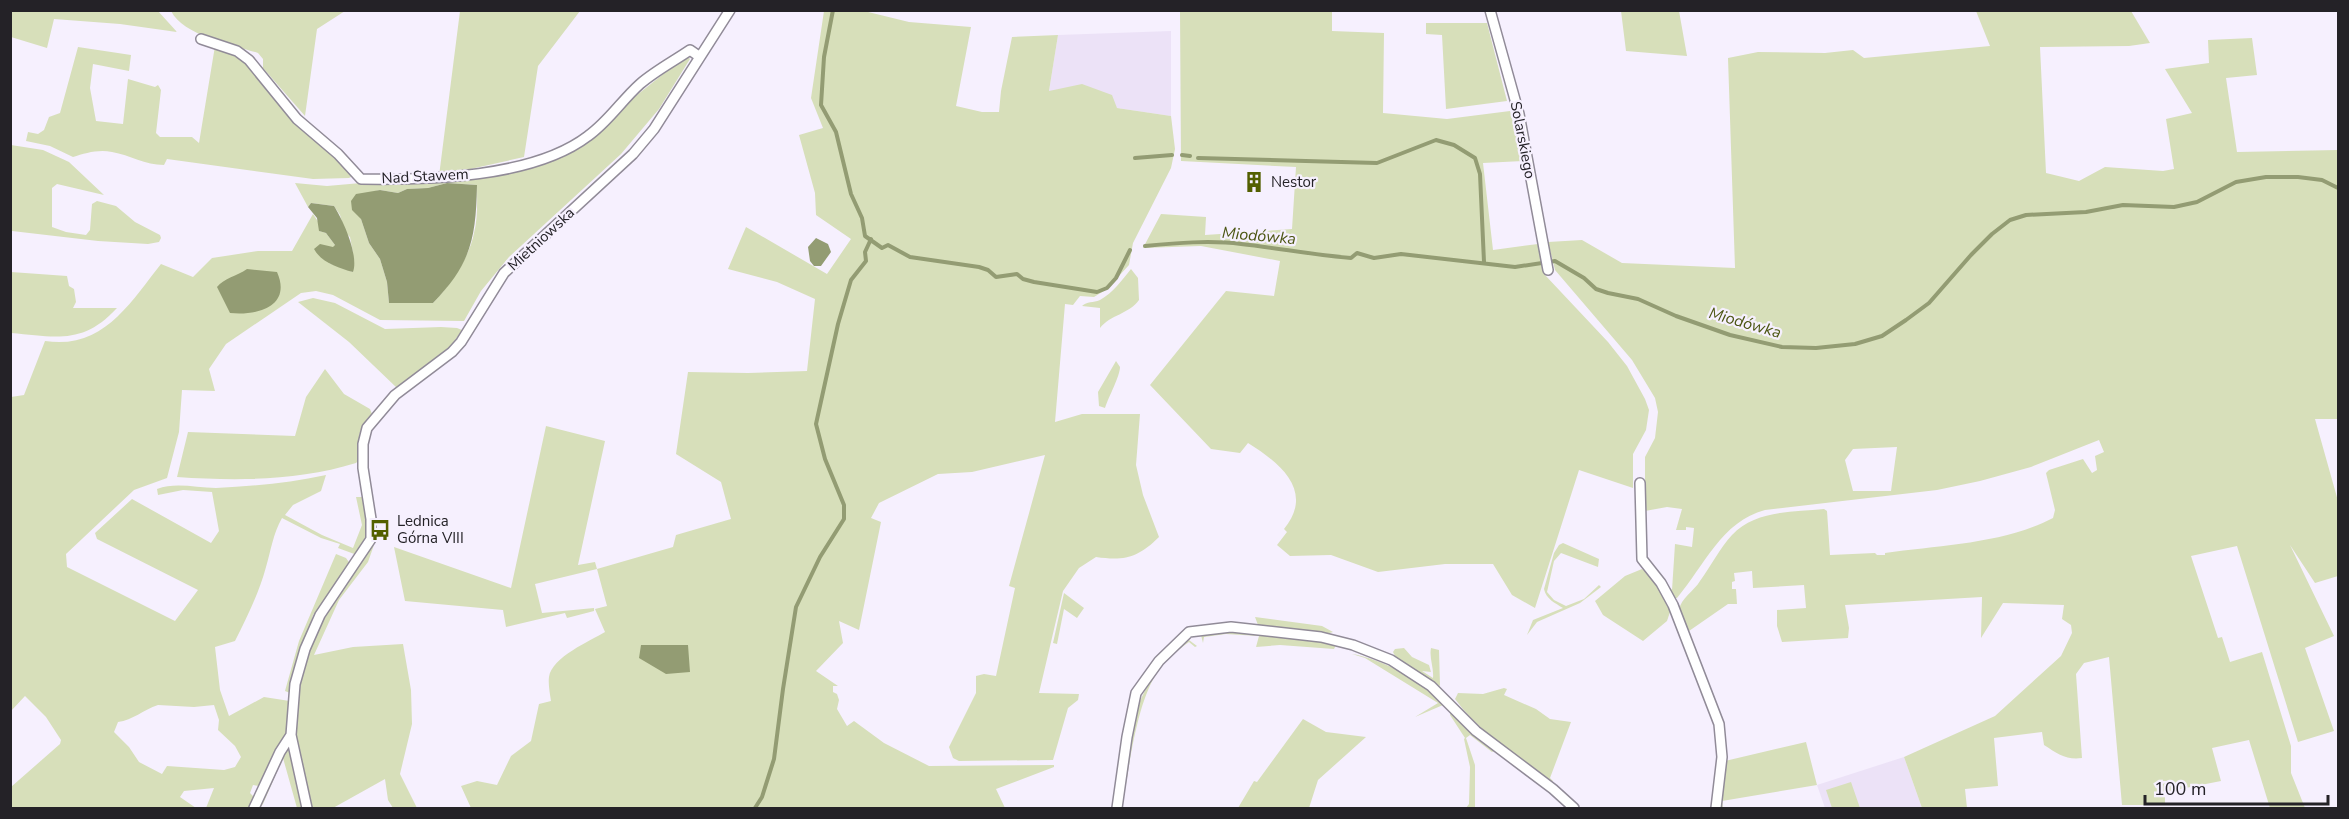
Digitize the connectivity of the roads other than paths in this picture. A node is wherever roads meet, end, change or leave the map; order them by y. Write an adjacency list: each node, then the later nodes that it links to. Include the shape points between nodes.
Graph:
1 (730, 10): 4 (street, Mietniowska)
2 (1490, 10): 5 (street, Solarskiego, via 1519,114)
3 (201, 39): 4 (street, Nad Stawem, via 237,51 249,60 297,119 361,179 454,178 556,154 591,135 642,82 690,50)
4 (700, 57): 7 (street, Mietniowska, via 654,129 633,154 504,273 461,342 395,395 367,428 363,444 371,539 326,604 311,635 295,684)
5 (1548, 270)
6 (1640, 483): 12 (street, via 1642,559 1673,605 1719,724 1722,757)
7 (291, 735): 8 (street); 9 (street)
8 (254, 808)
9 (307, 808)
10 (1117, 808): 11 (street, via 1136,693 1159,661 1188,632 1231,627 1321,637 1391,660 1431,686 1491,743)
11 (1574, 808)
12 (1716, 808)

